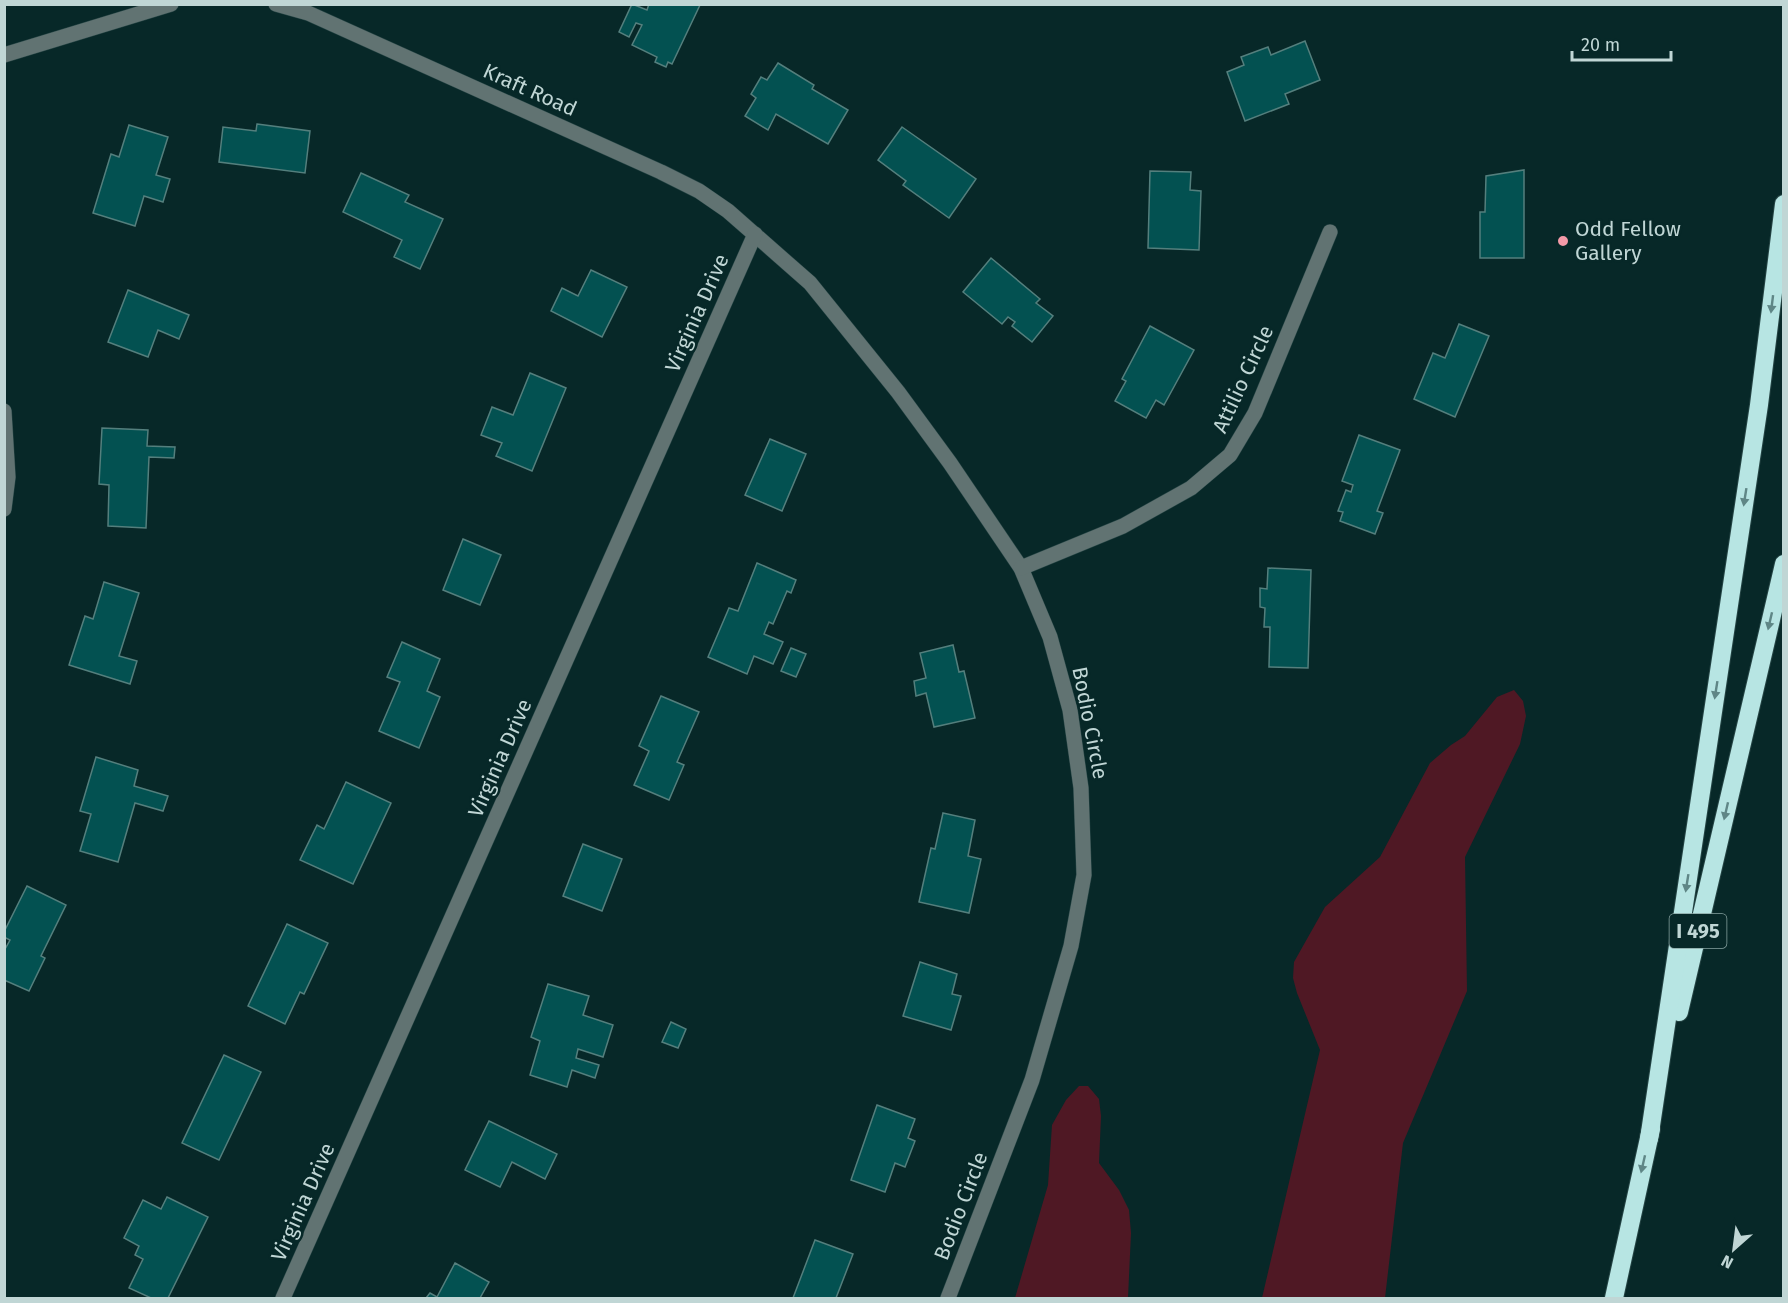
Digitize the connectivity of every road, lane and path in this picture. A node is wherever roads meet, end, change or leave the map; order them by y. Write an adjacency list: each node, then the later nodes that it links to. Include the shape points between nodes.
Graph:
1 (171, 4): 3 (street)
2 (276, 4): 6 (street, Kraft Road, via 308,13 661,172 699,191)
3 (4, 55)
4 (1784, 204): 11 (highway, one-way to 11, via 1757,417)
5 (1330, 232): 10 (street, Attilio Circle, via 1255,413 1230,455 1191,488 1123,526)
6 (755, 234): 10 (street, Bodio Circle, via 810,283 898,393); 12 (street, Virginia Drive)
7 (4, 411): 8 (street, via 8,477)
8 (4, 509)
9 (1784, 564): 11 (highway, I 495, one-way to 11)
10 (1021, 568): 13 (street, Bodio Circle, via 1050,637 1070,710 1081,788 1084,875 1071,946 1032,1080)
11 (1649, 1139): 14 (highway, I 495, one-way to 14)
12 (283, 1299)
13 (948, 1299)
14 (1614, 1299)

